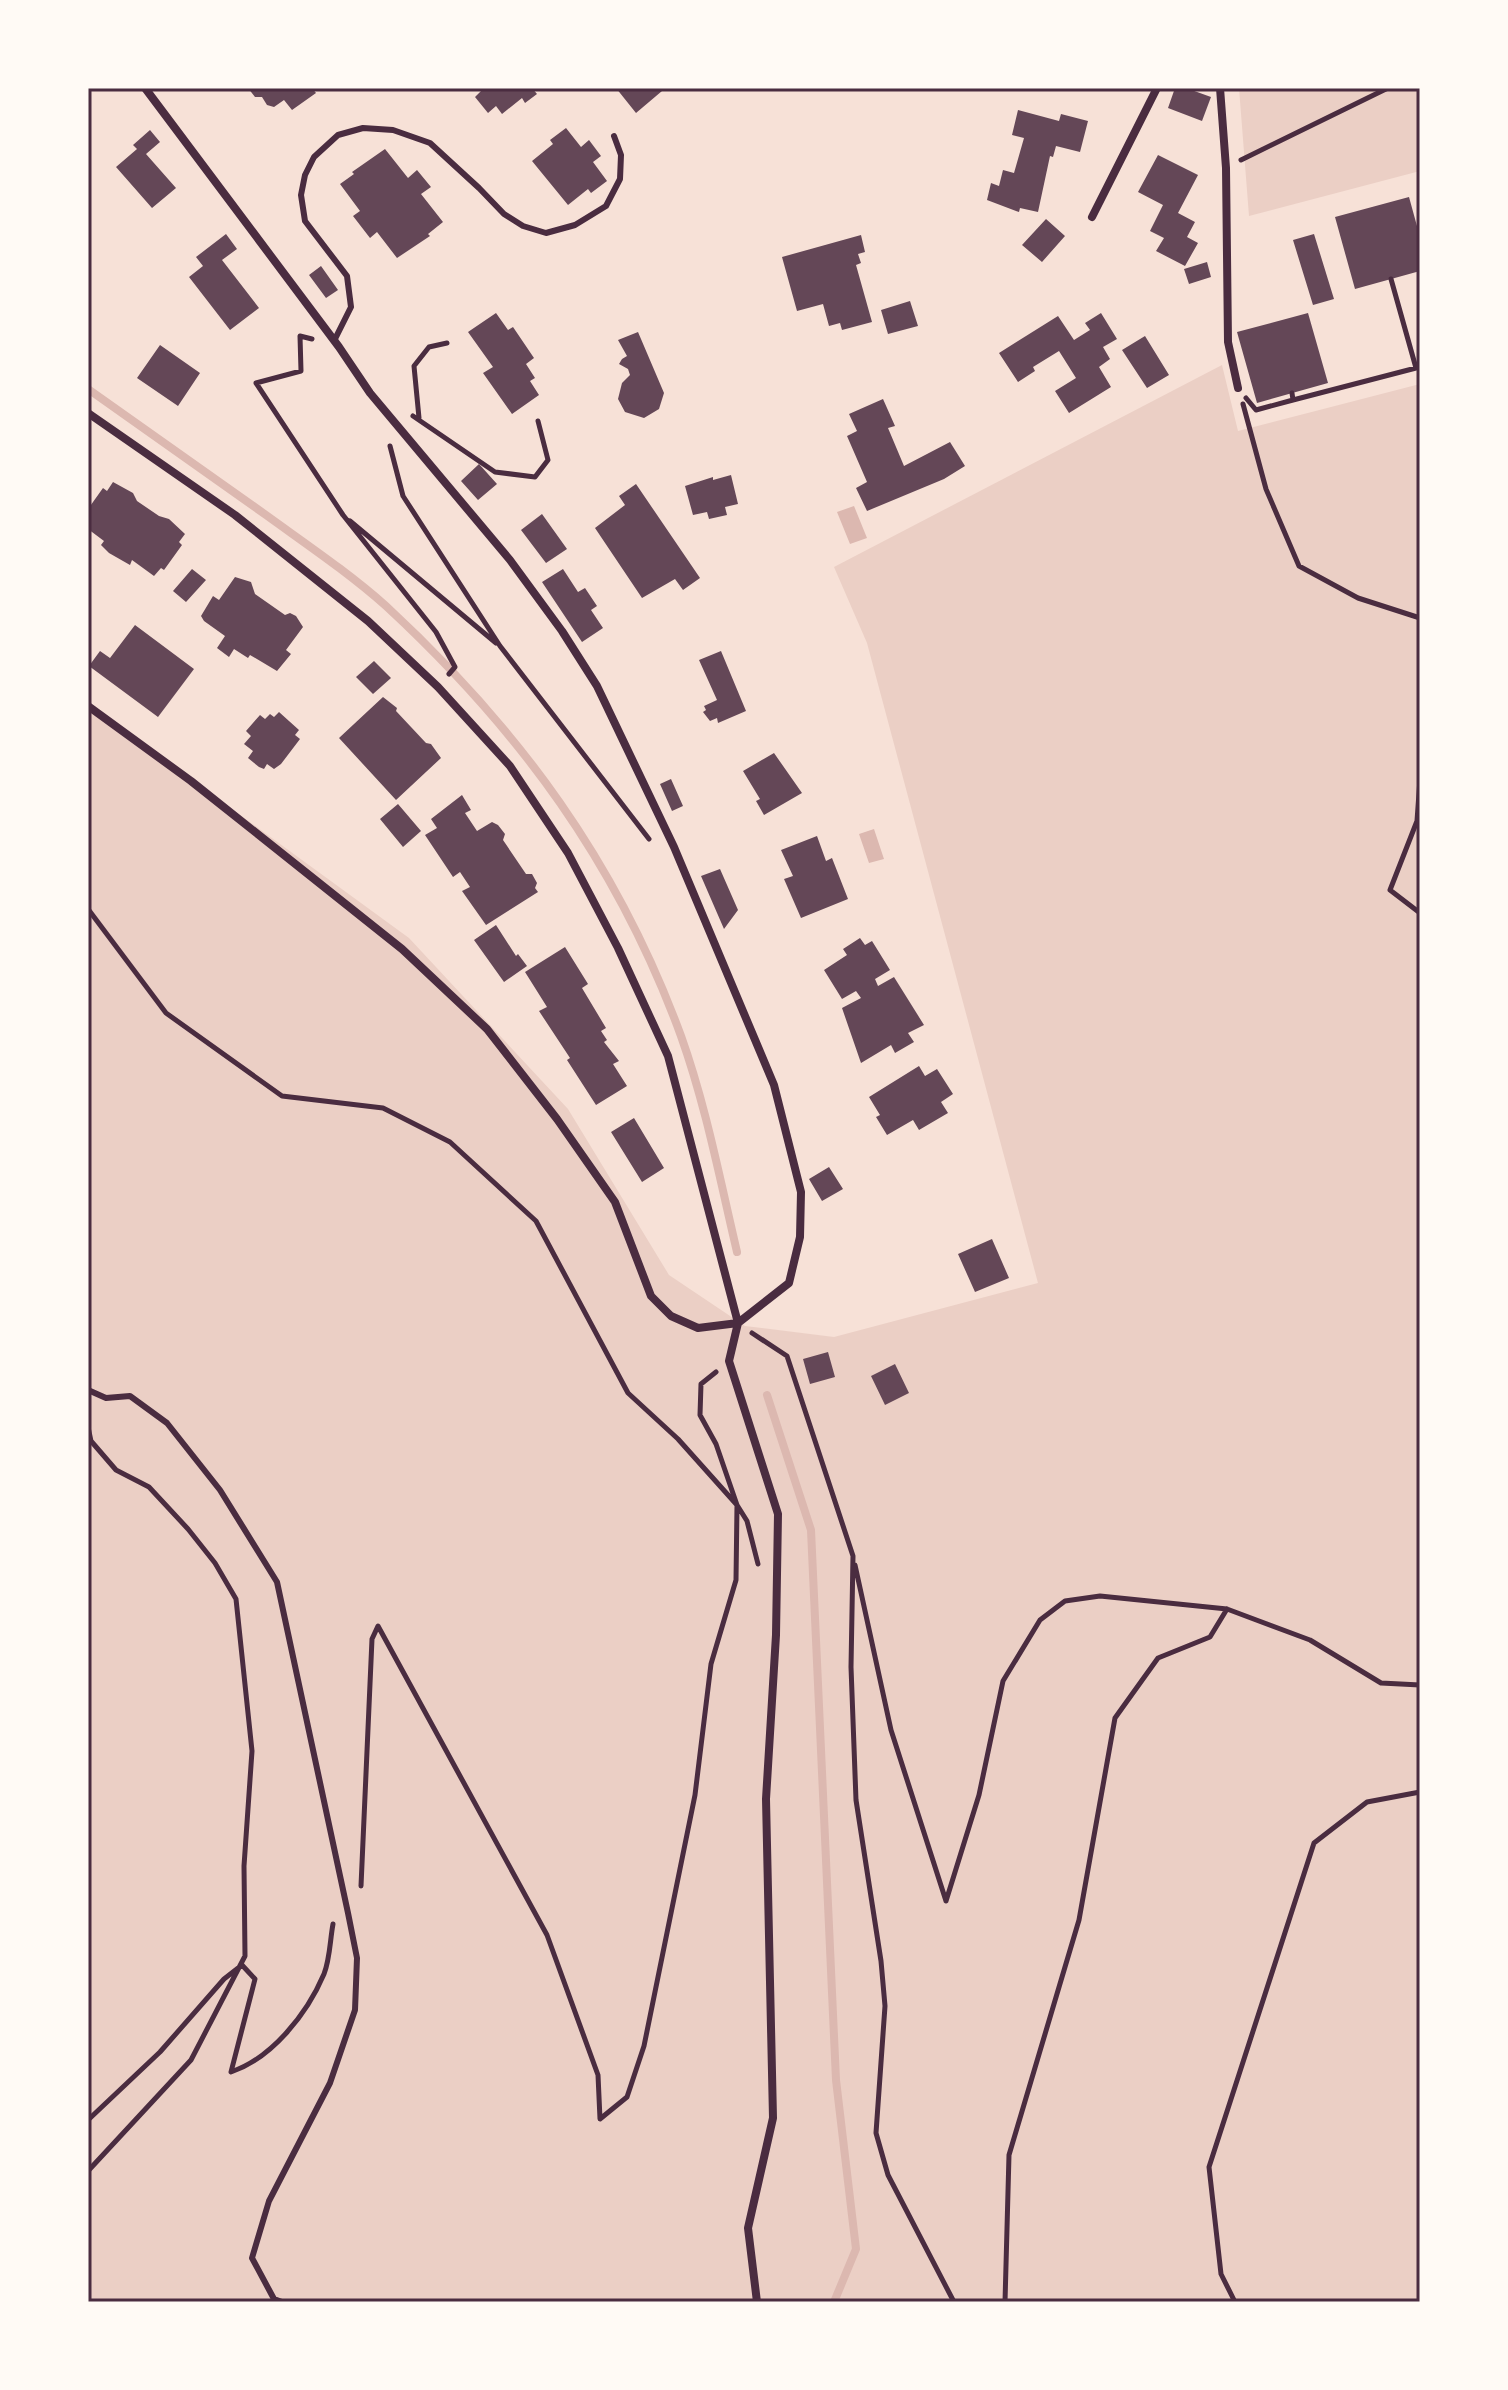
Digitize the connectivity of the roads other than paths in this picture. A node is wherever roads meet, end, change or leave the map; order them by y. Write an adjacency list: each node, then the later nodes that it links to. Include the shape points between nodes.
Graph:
1 (145, 88): 6 (street)
2 (1157, 88): 5 (street)
3 (1220, 88): 7 (street, via 1228,342)
4 (614, 136): 6 (lane, via 621,155 620,179 606,206 575,225 546,233 504,214 430,143 393,130 363,128 338,135 314,157 301,195 305,221 347,276 351,307)
5 (1092, 217)
6 (334, 341): 10 (street, via 562,631 597,686 674,847 774,1085 801,1192 800,1237 789,1283)
7 (1238, 388)
8 (88, 413): 10 (street, via 235,515 368,621 510,766 568,853 668,1056)
9 (88, 706): 10 (street, via 402,949 487,1029 615,1202 651,1296 671,1316 698,1328)
10 (738, 1323): 13 (street, via 729,1361 778,1514 766,1799 773,2118 748,2228)
11 (88, 1390): 12 (lane, via 106,1398 130,1396 167,1423 220,1490 277,1582 348,1913 357,1958 355,2010 330,2083 269,2201 252,2258 274,2299)
12 (282, 2302)
13 (757, 2302)

